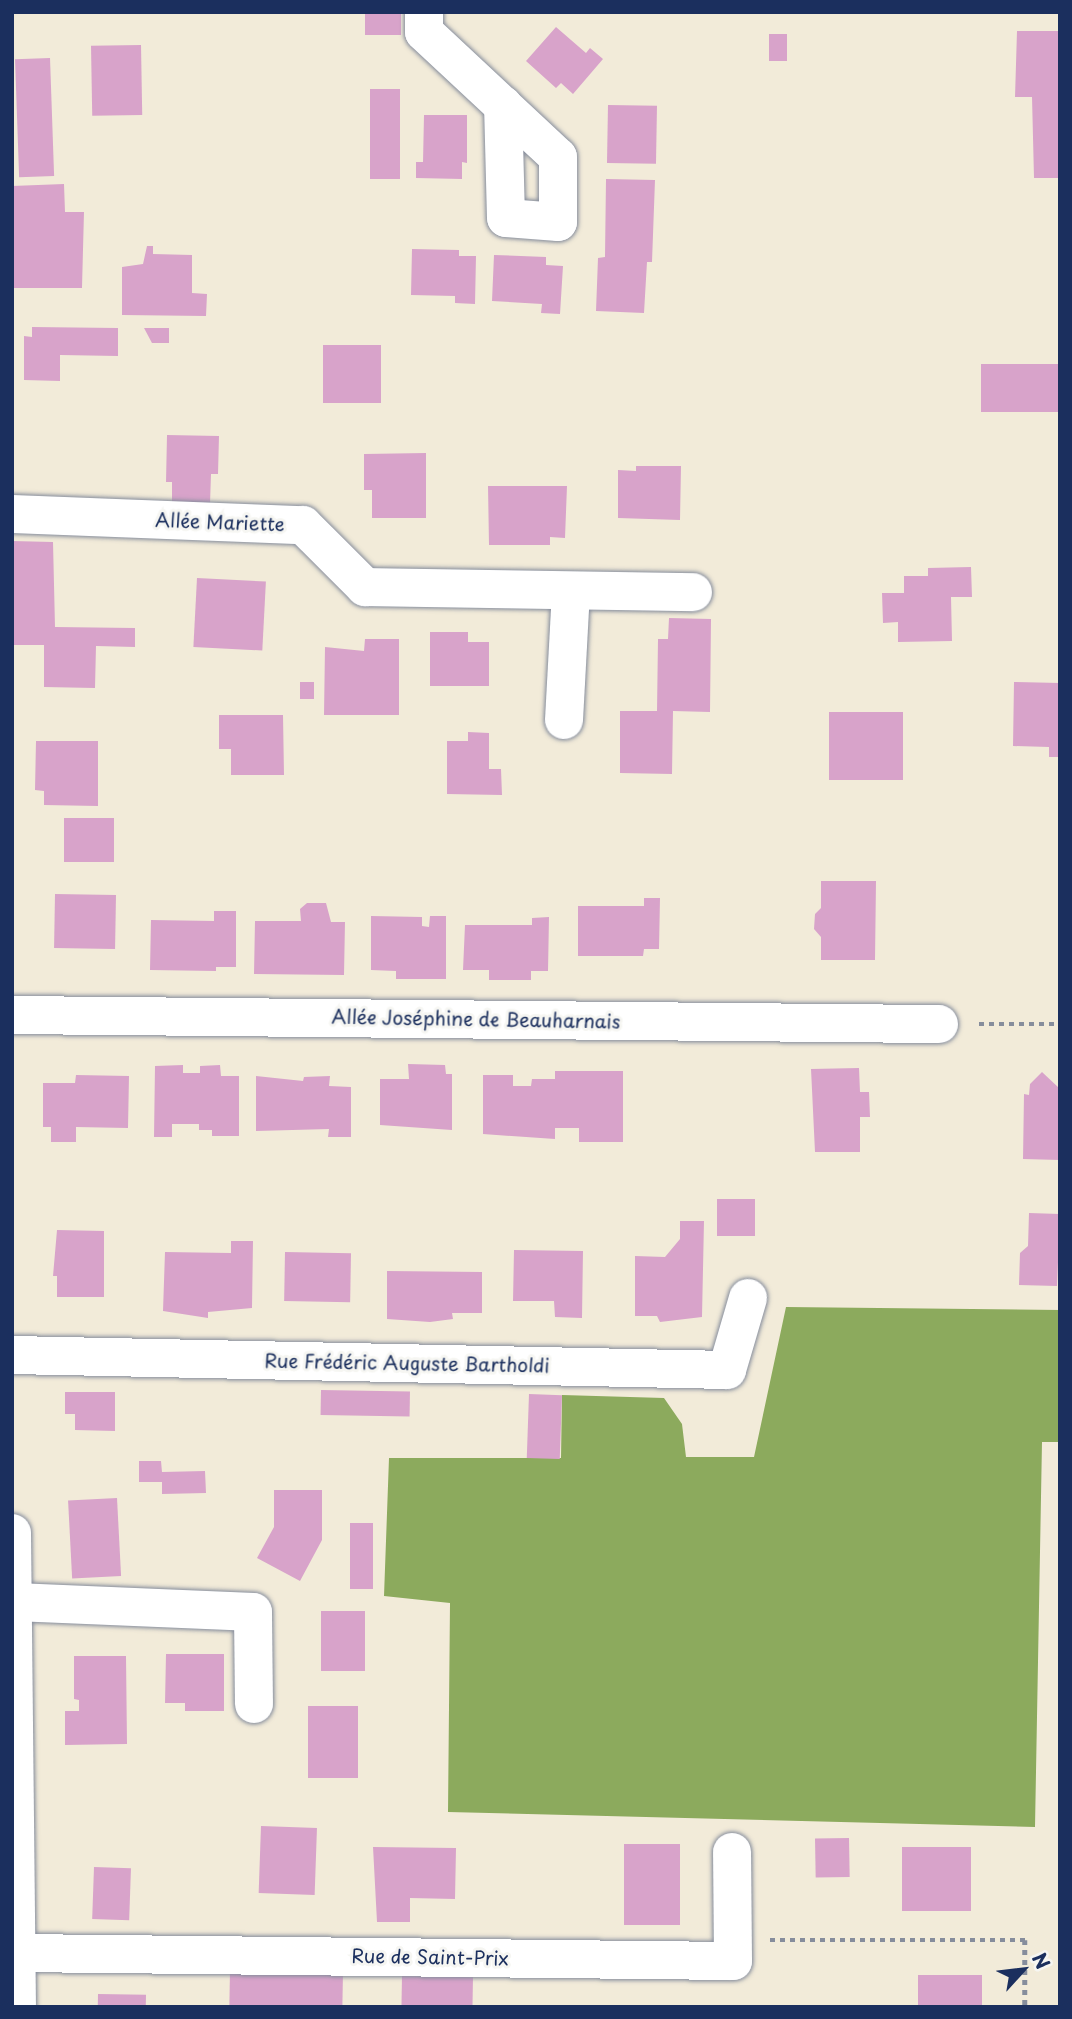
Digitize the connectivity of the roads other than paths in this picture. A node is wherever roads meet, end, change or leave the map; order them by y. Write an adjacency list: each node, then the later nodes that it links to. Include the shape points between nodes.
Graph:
1 (424, 12): 2 (street, via 424,32)
2 (503, 105)
3 (12, 514): 4 (street, Allée Mariette, via 303,525 365,587)
4 (571, 592): 5 (street, Allée Mariette); 6 (street)
5 (693, 592)
6 (564, 720)
7 (12, 1015): 8 (street, Allée Joséphine de Beauharnais)
8 (939, 1024)
9 (748, 1298): 10 (street, Rue Frédéric Auguste Bartholdi, via 727,1370)
10 (12, 1355)
11 (12, 1533): 12 (street)
12 (16, 1602): 13 (street, via 253,1612); 15 (street)
13 (254, 1704)
14 (732, 1852): 15 (street, Rue de Saint-Prix, via 733,1961)
15 (17, 1953): 16 (street)
16 (16, 2007)

